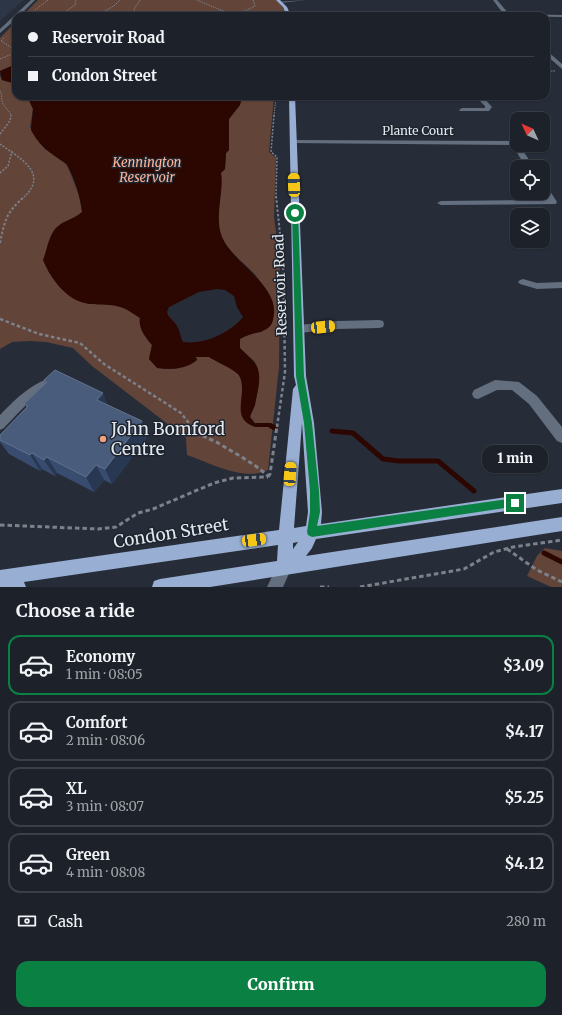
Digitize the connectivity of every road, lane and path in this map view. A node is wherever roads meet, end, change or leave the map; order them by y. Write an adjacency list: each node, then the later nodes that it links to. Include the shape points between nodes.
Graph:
1 (33, 0): 12 (street)
2 (76, 0): 13 (path, via 75,5)
3 (120, 0): 14 (path, via 116,6)
4 (140, 0): 15 (path)
5 (197, 0): 16 (path)
6 (253, 0): 17 (path, via 255,6)
7 (304, 0): 9 (street)
8 (495, 0): 11 (street)
9 (283, 1): 18 (main road); 19 (main road)
10 (490, 1): 11 (street)
11 (499, 6): 20 (street)
12 (20, 12)
13 (65, 12)
14 (102, 12)
15 (135, 12)
16 (226, 12)
17 (242, 12)
18 (287, 12)
19 (292, 12)
20 (505, 12)
21 (550, 16): 22 (street)
22 (562, 16)
23 (12, 20): 24 (street)
24 (0, 32)
25 (4, 37): 26 (path)
26 (1, 42): 27 (path)
27 (12, 48): 29 (path, via 12,54)
28 (550, 56): 30 (street)
29 (0, 59)
30 (562, 67)
31 (0, 91): 36 (path, via 2,102 11,117)
32 (276, 100): 55 (path, via 271,152 277,157 276,205 283,262 285,372)
33 (292, 100): 37 (main road, Reservoir Road)
34 (482, 100): 35 (street, via 489,107 487,110)
35 (460, 109)
36 (0, 134)
37 (292, 142): 40 (street, Plante Court, via 514,143); 49 (main road, Reservoir Road)
38 (0, 144): 39 (path)
39 (12, 151): 41 (path, via 8,166); 44 (path, via 26,162 33,174 33,180 30,190 7,215)
40 (525, 160)
41 (0, 173)
42 (550, 198): 43 (street, via 553,202)
43 (441, 203)
44 (0, 243)
45 (522, 282): 46 (street, via 537,286)
46 (562, 285)
47 (0, 319): 55 (path, via 39,334 80,343 104,364 181,413 198,434 222,445)
48 (379, 324): 49 (street)
49 (298, 329): 50 (main road, Reservoir Road)
50 (300, 376): 59 (main road, Reservoir Road, via 308,423 314,491 315,512); 60 (main road, Reservoir Road)
51 (59, 380): 53 (street, via 46,383 34,390)
52 (478, 394): 54 (street, via 494,385 515,384 533,400)
53 (0, 424)
54 (562, 437)
55 (268, 476): 58 (path, via 214,482 138,513 116,527 98,529)
56 (562, 496): 59 (main road, Condon Street)
57 (562, 524): 63 (main road)
58 (0, 526)
59 (312, 532): 60 (main road, Condon Street); 63 (main road, Reservoir Road, via 302,550)
60 (286, 535): 63 (main road, Reservoir Road); 64 (main road, Condon Street)
61 (562, 540): 62 (path)
62 (507, 549): 65 (path, via 537,570); 70 (path, via 494,552 464,569)
63 (284, 567): 66 (main road); 67 (street)
64 (10, 581)
65 (562, 582)
66 (160, 587)
67 (275, 587)
68 (320, 587): 69 (path)
69 (329, 587)
70 (360, 587)

